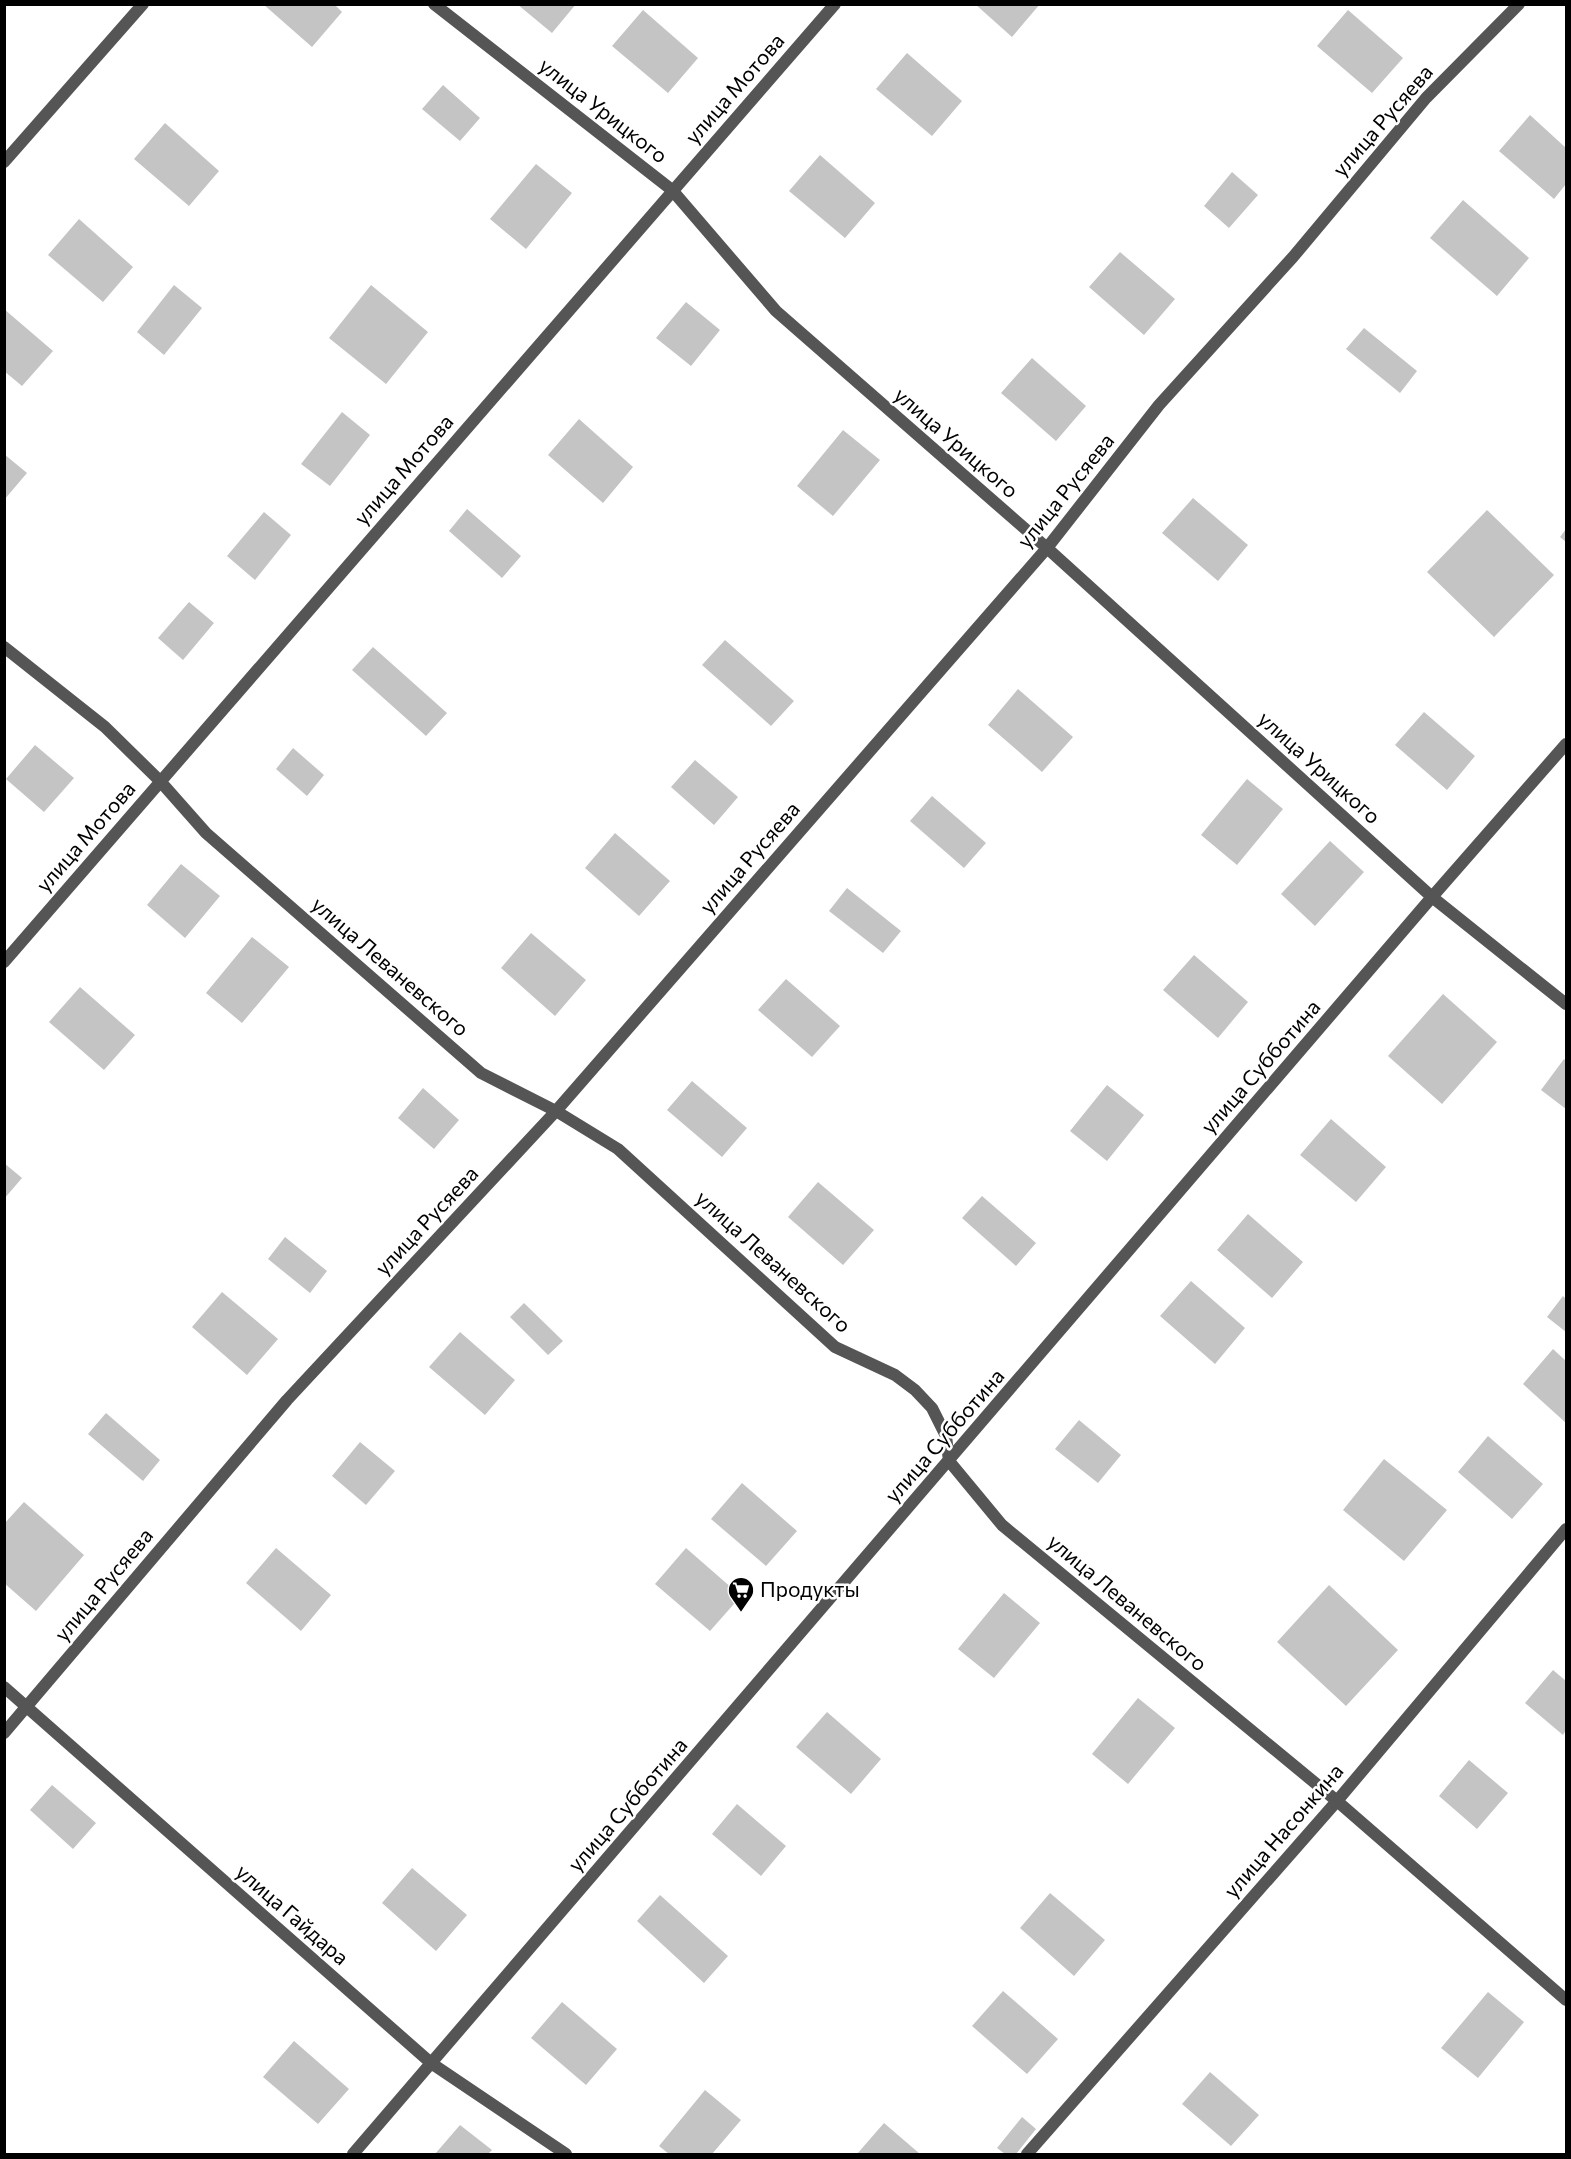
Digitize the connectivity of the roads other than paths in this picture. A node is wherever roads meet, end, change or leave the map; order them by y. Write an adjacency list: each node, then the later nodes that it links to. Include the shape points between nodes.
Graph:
1 (143, 4): 5 (street)
2 (434, 4): 6 (street, улица Урицкого)
3 (835, 4): 6 (street, улица Мотова)
4 (1519, 4): 7 (street, улица Русяева, via 1426,98 1293,256 1159,405)
5 (4, 162)
6 (672, 190): 7 (street, улица Урицкого, via 776,312); 10 (street, улица Мотова)
7 (1047, 548): 11 (street, улица Урицкого); 14 (street, улица Русяева)
8 (4, 647): 10 (street, улица Леваневского, via 105,728)
9 (1566, 744): 11 (street, улица Субботина)
10 (160, 781): 12 (street, улица Мотова); 14 (street, улица Леваневского, via 206,833 481,1073)
11 (1432, 897): 13 (street, улица Урицкого); 15 (street, улица Субботина)
12 (4, 962)
13 (1566, 1004)
14 (555, 1111): 15 (street, улица Леваневского, via 618,1149 835,1347 895,1375 915,1390 932,1408 946,1436); 18 (street, улица Русяева, via 286,1400)
15 (949, 1461): 20 (street, улица Леваневского, via 1002,1525); 22 (street, улица Субботина)
16 (1566, 1529): 20 (street, улица Насонкина)
17 (4, 1687): 18 (street, улица Гайдара)
18 (27, 1707): 19 (street, улица Русяева); 22 (street, улица Гайдара)
19 (4, 1733)
20 (1336, 1801): 21 (street, улица Леваневского); 25 (street, улица Насонкина)
21 (1566, 2000)
22 (431, 2063): 23 (street, улица Субботина); 24 (street, улица Гайдара)
23 (353, 2154)
24 (566, 2154)
25 (1027, 2154)

